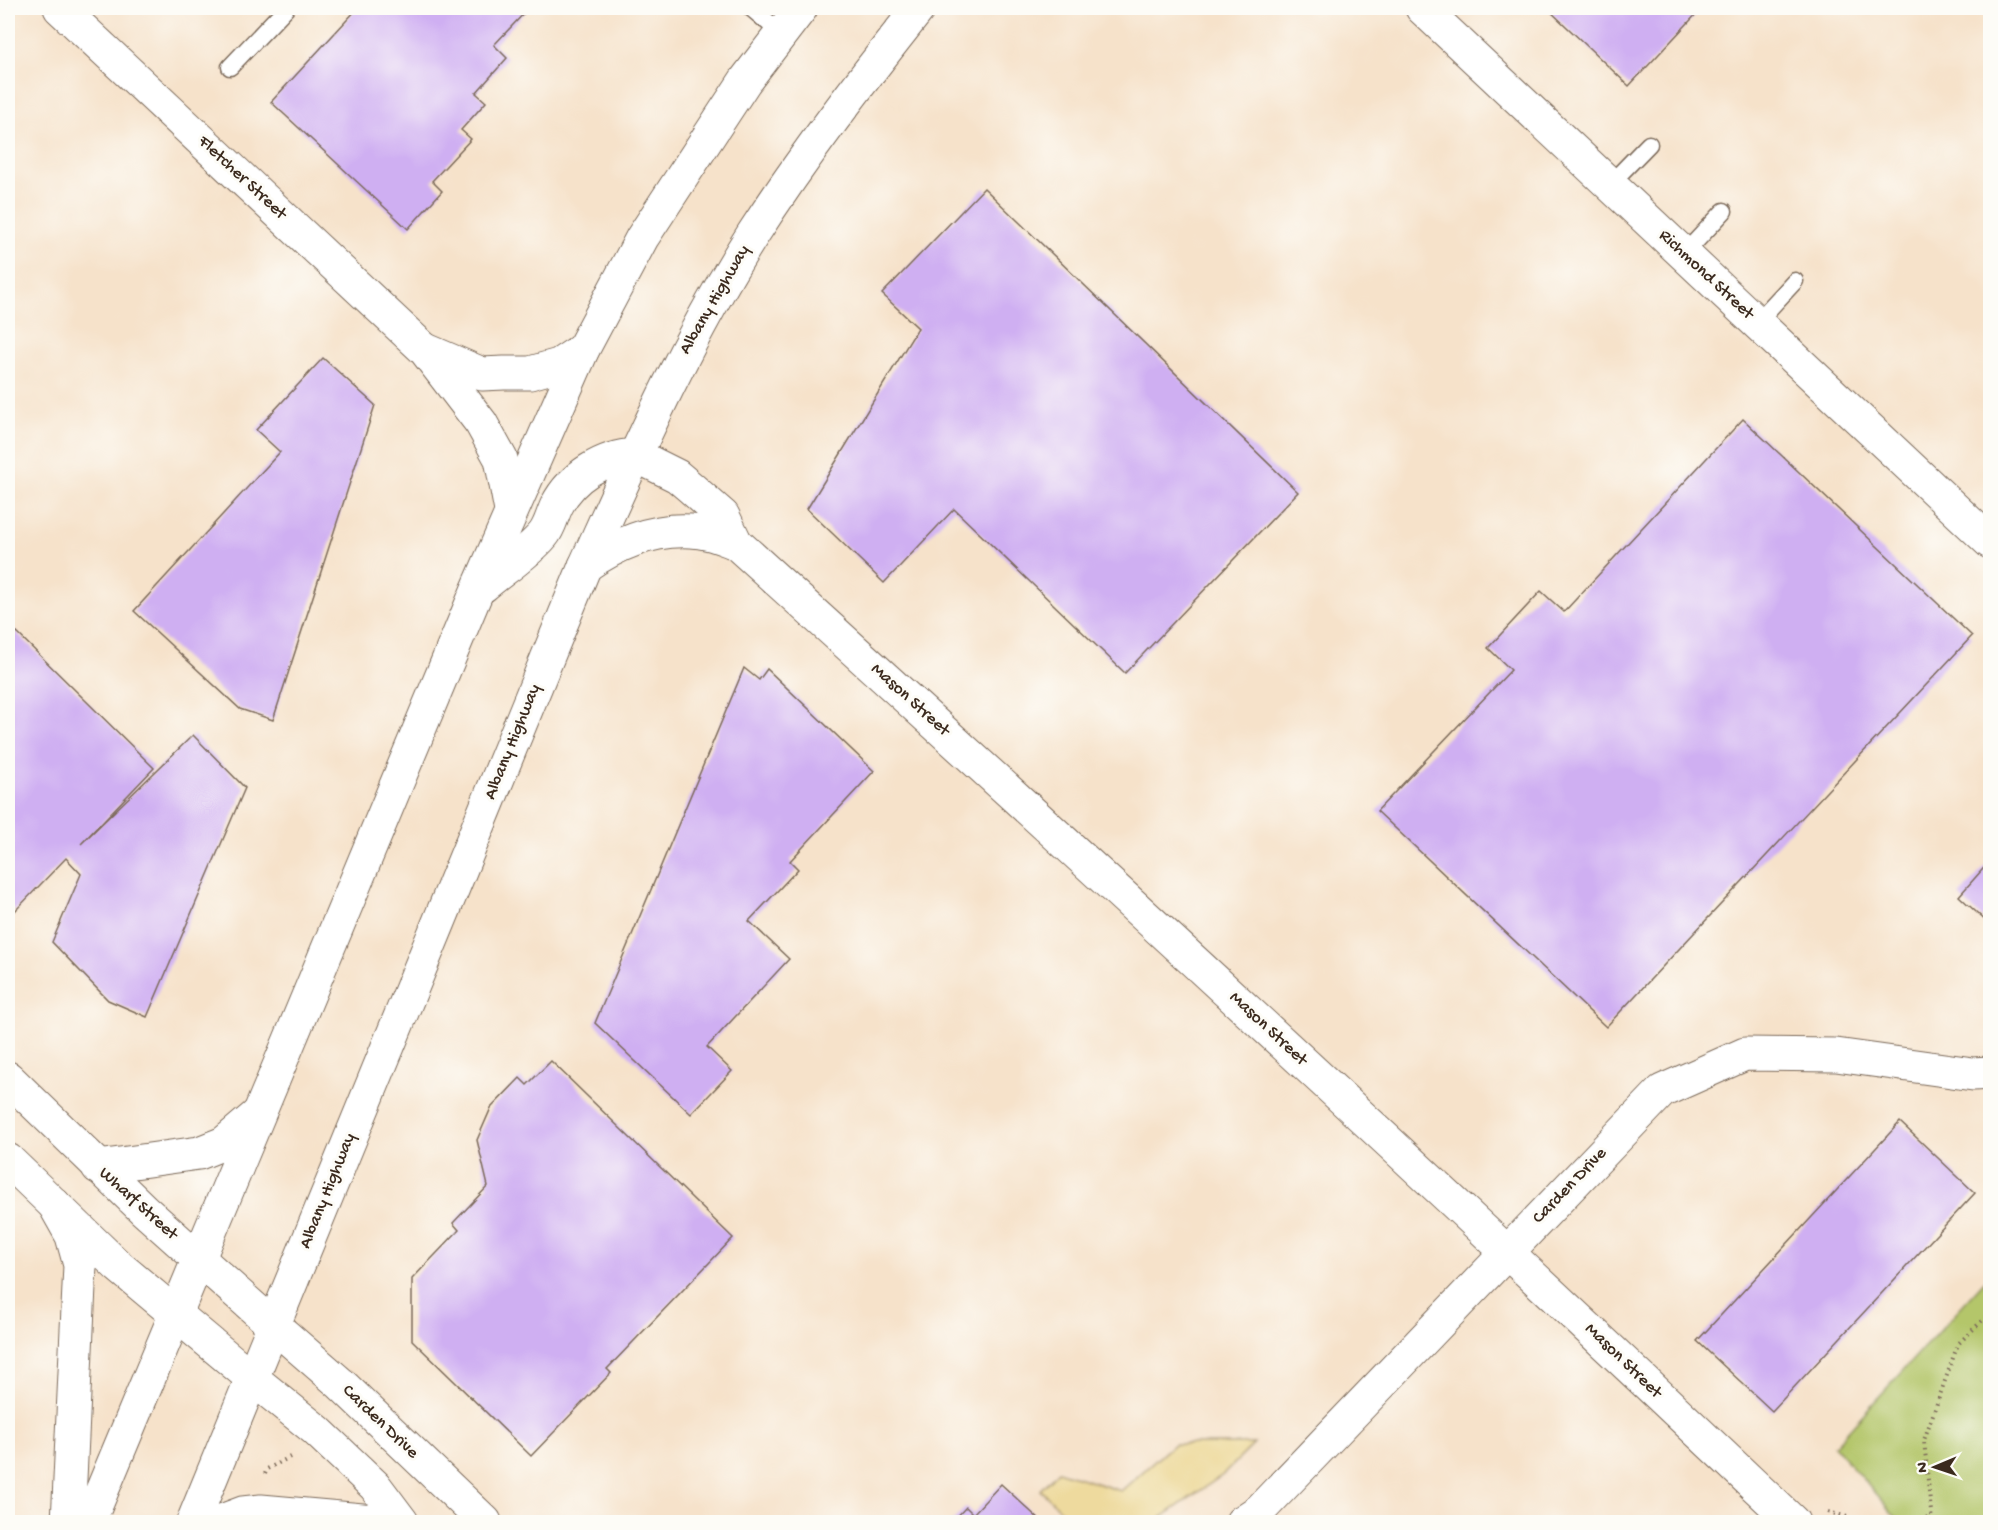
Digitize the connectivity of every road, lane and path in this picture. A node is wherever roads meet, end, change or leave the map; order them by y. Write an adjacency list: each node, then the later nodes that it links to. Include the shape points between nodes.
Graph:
1 (60, 8): 16 (main road, Fletcher Street)
2 (286, 8): 8 (lane)
3 (751, 8): 7 (lane)
4 (801, 8): 7 (main road)
5 (919, 8): 17 (main road, Albany Highway, via 823,130 752,236 681,360)
6 (1422, 8): 10 (main road, Richmond Street)
7 (782, 34): 15 (main road, via 745,81 642,238)
8 (230, 67)
9 (1649, 144): 10 (lane)
10 (1610, 184): 12 (main road, Richmond Street)
11 (1724, 211): 12 (lane)
12 (1684, 254): 14 (main road, Richmond Street)
13 (1795, 280): 14 (lane)
14 (1757, 322): 19 (main road, Richmond Street)
15 (583, 349): 16 (main road, Fletcher Street, via 559,365 530,373 504,374 482,374); 18 (main road)
16 (425, 350): 18 (main road, Fletcher Street, via 481,423 501,459)
17 (635, 455): 20 (main road, Mason Street, via 690,487 723,516); 21 (main road, Albany Highway); 22 (main road, via 616,456 591,468 558,504 544,534)
18 (511, 511): 22 (main road)
19 (1990, 542)
20 (736, 543): 21 (main road, Mason Street, via 701,532 672,531 612,547); 29 (main road, Mason Street, via 1055,831)
21 (585, 566): 33 (main road, Albany Highway)
22 (477, 591): 25 (main road)
23 (1990, 1073): 29 (main road, Carden Drive, via 1973,1074 1836,1054 1745,1054 1662,1091)
24 (8, 1078): 27 (main road, Wharf Street)
25 (260, 1112): 27 (main road, via 225,1143 199,1154); 30 (main road)
26 (8, 1160): 28 (main road)
27 (98, 1167): 30 (main road, Wharf Street)
28 (54, 1204): 32 (main road, via 117,1265); 38 (main road, via 72,1236 80,1265)
29 (1507, 1251): 45 (main road, Carden Drive, via 1268,1502); 46 (main road, Mason Street)
30 (199, 1258): 32 (main road); 33 (main road, Wharf Street)
31 (1990, 1312): 37 (path, via 1958,1344 1924,1440)
32 (176, 1314): 34 (main road); 39 (main road)
33 (273, 1325): 34 (main road, Albany Highway); 44 (main road, Carden Drive, via 341,1384)
34 (252, 1378): 40 (main road, Albany Highway); 43 (main road, via 316,1430 375,1486)
35 (293, 1455): 36 (path)
36 (267, 1469)
37 (1931, 1520): 47 (path)
38 (68, 1522)
39 (88, 1522)
40 (193, 1522)
41 (219, 1522): 42 (main road, via 261,1511)
42 (385, 1522)
43 (402, 1522)
44 (485, 1522)
45 (1242, 1522)
46 (1793, 1522)
47 (1896, 1522)

